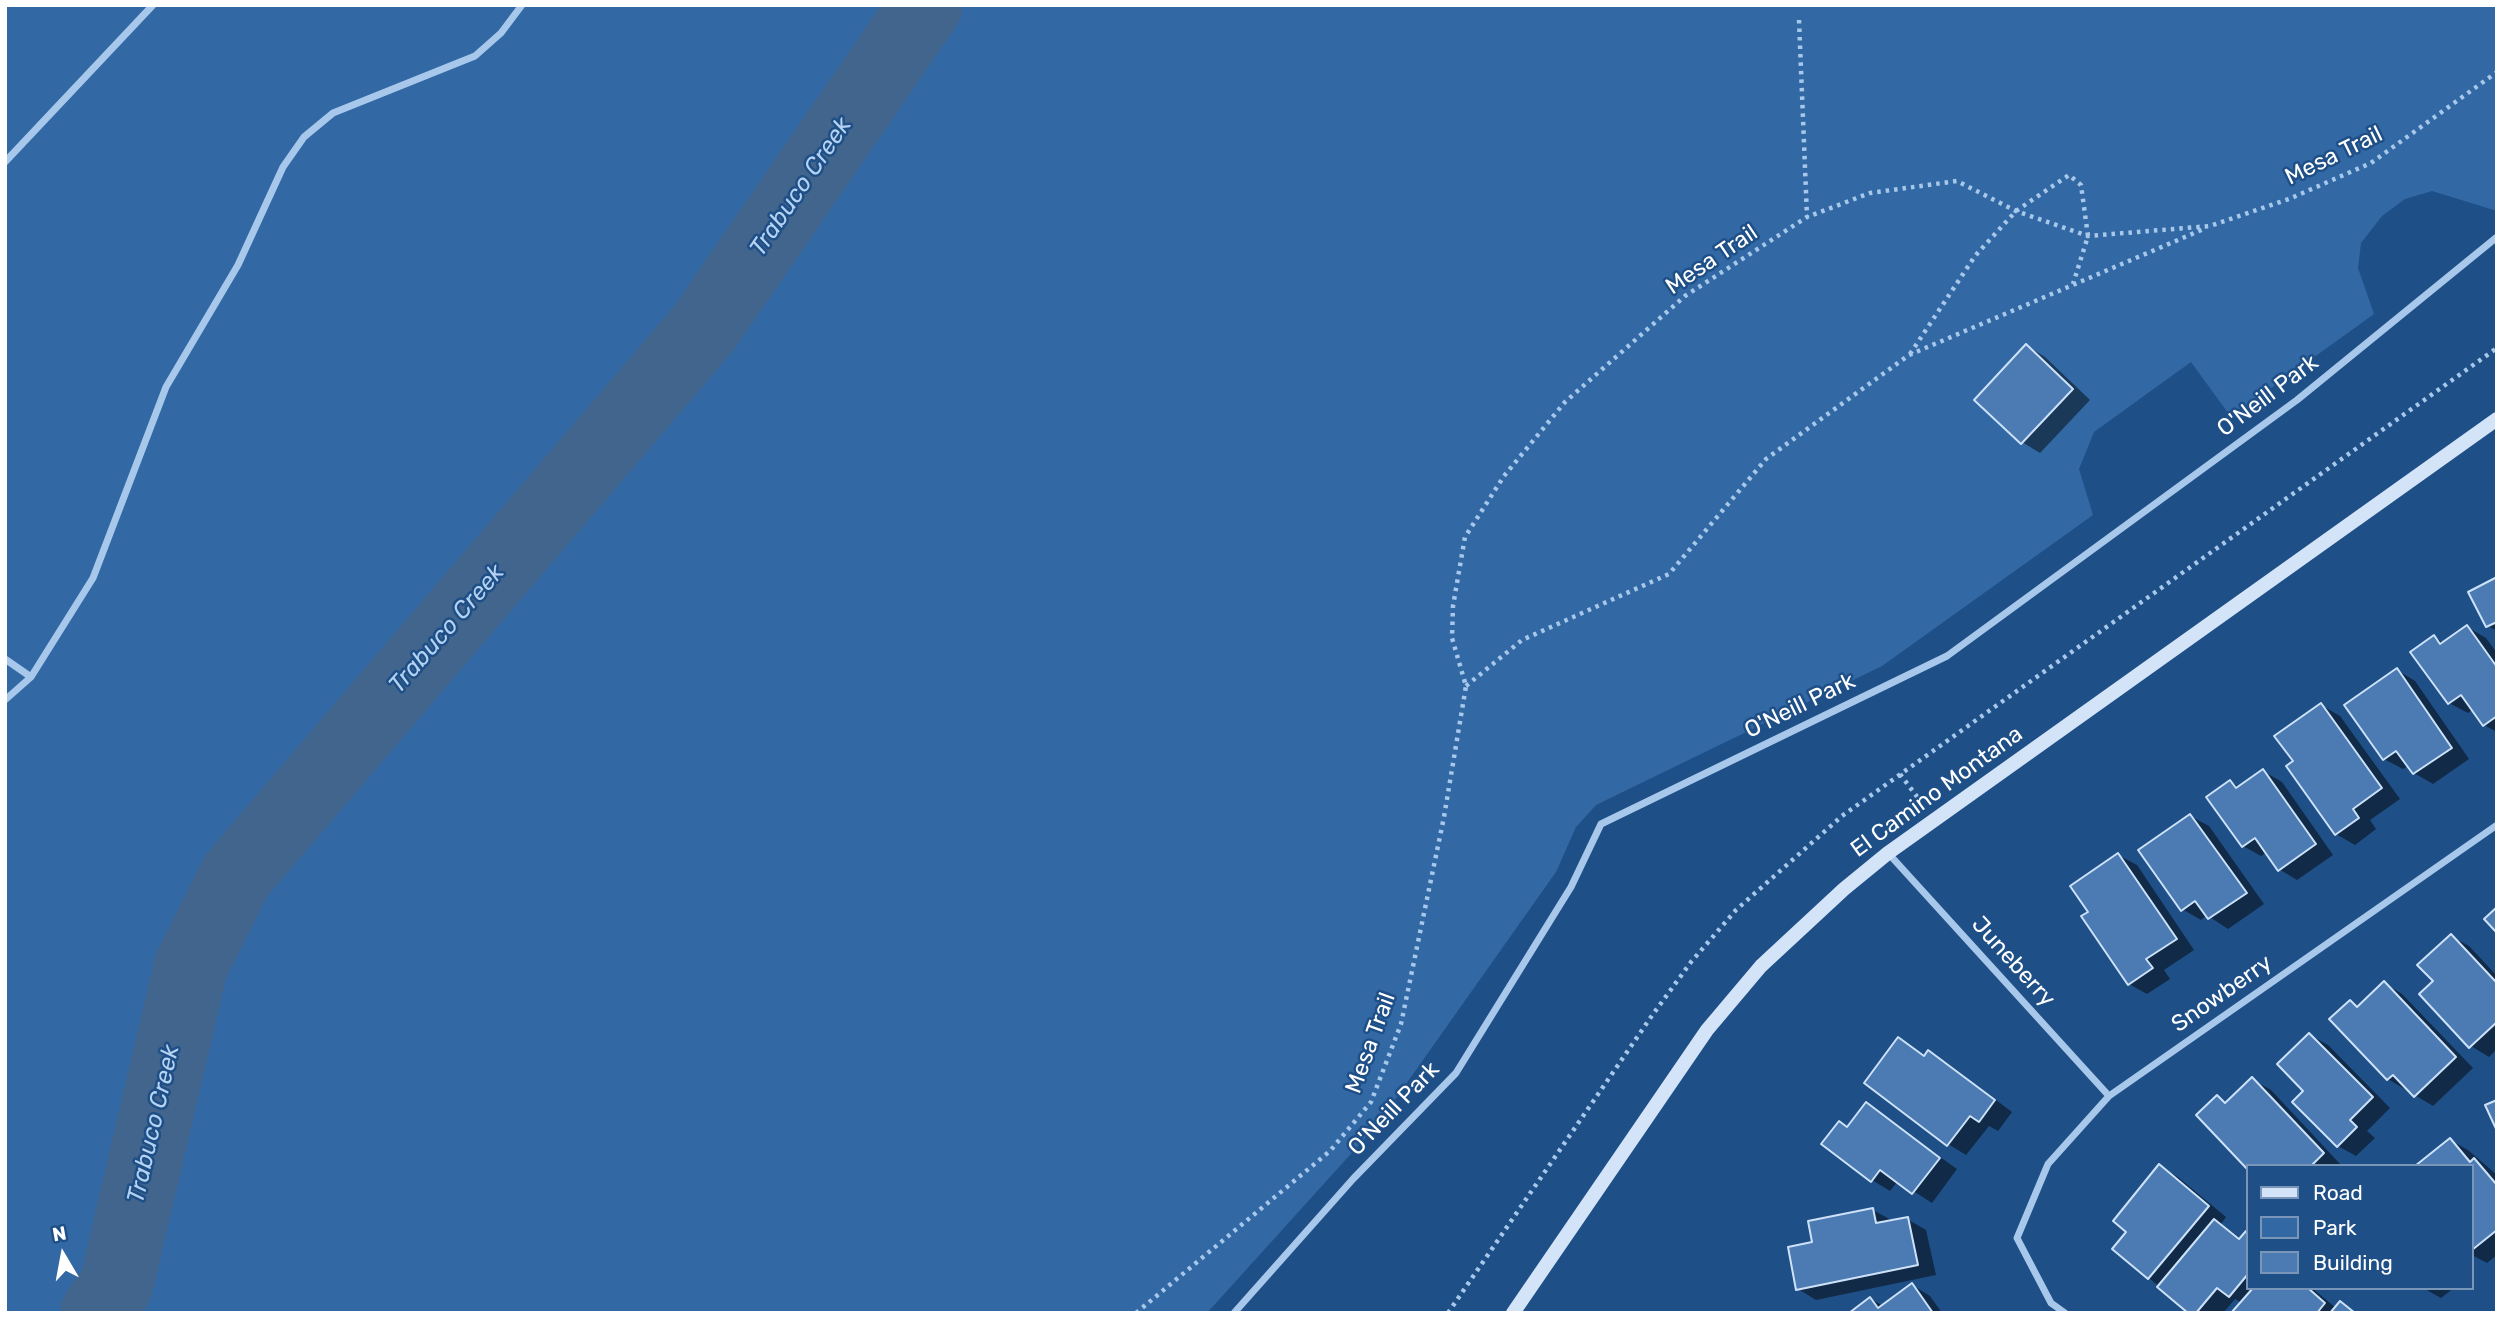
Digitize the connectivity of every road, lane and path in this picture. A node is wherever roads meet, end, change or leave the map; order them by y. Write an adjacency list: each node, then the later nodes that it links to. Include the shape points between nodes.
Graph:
1 (153, 5): 5 (street)
2 (522, 5): 15 (street, via 501,33 475,56 333,113 304,137 283,167 238,265 166,387 93,578)
3 (1799, 20): 7 (path)
4 (2497, 72): 8 (path, Mesa Trail, via 2371,163 2290,199)
5 (5, 162)
6 (2016, 211): 7 (path, Mesa Trail, via 1957,181 1870,193); 9 (path, Mesa Trail); 9 (path, via 2069,175 2081,185); 12 (path, via 1975,256)
7 (1807, 217): 16 (path, Mesa Trail, via 1685,296 1565,402 1504,476 1465,537 1452,638)
8 (2210, 226): 9 (path, Mesa Trail); 11 (path, Mesa Trail)
9 (2088, 236): 11 (path)
10 (2497, 237): 22 (street, O'Neill Park, via 2297,400 1947,656 1601,824 1571,887 1456,1073)
11 (2073, 284): 12 (path, Mesa Trail)
12 (1909, 355): 16 (path, Mesa Trail, via 1766,459 1669,574 1522,640)
13 (2497, 419): 19 (street, El Camino Montana)
14 (5, 659): 15 (street)
15 (30, 677): 17 (street)
16 (1466, 686): 21 (path, Mesa Trail, via 1401,1024 1371,1102 1330,1151)
17 (5, 700)
18 (2497, 825): 20 (street, Snowberry)
19 (1888, 853): 20 (street, Juneberry); 23 (street, El Camino Montana, via 1761,966 1707,1030)
20 (2109, 1096): 24 (street, Snowberry, via 2048,1164 2017,1238 2051,1303)
21 (1136, 1313)
22 (1234, 1313)
23 (1513, 1313)
24 (2065, 1313)

